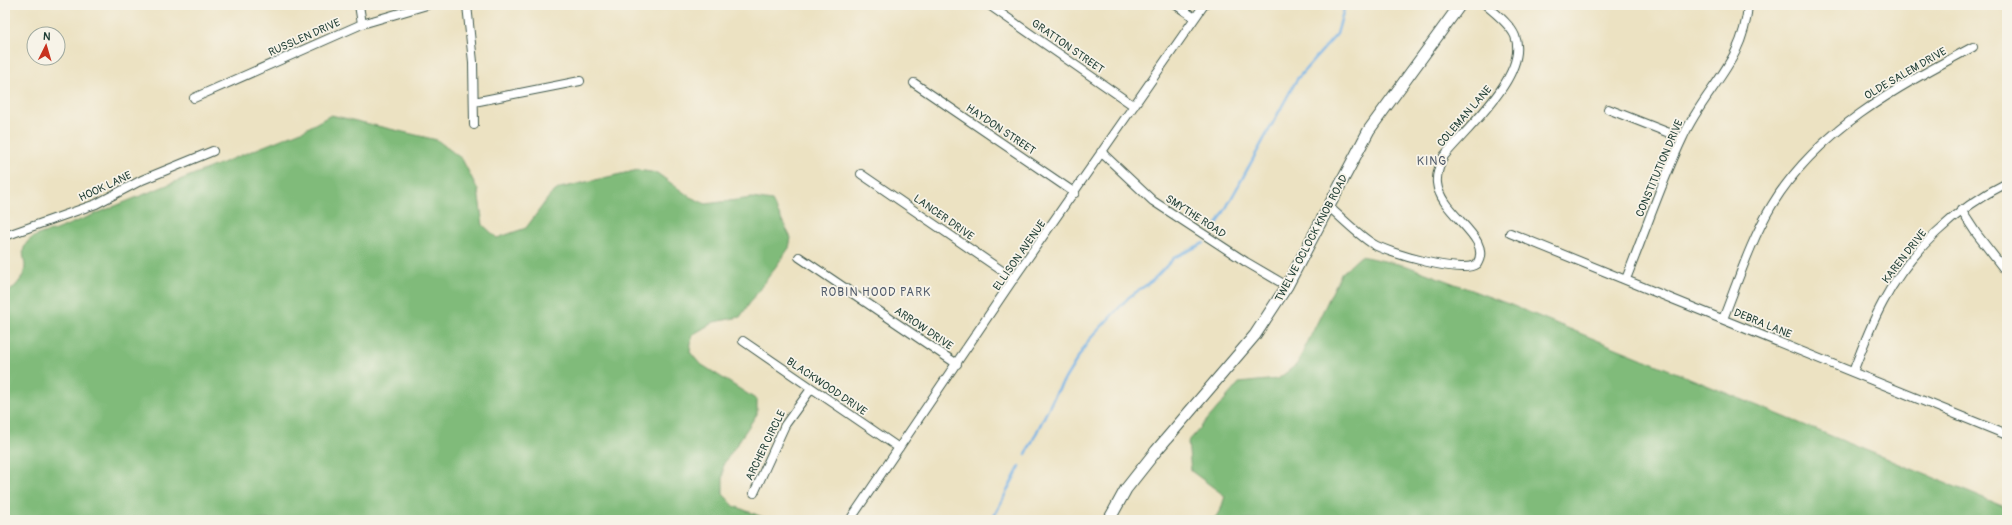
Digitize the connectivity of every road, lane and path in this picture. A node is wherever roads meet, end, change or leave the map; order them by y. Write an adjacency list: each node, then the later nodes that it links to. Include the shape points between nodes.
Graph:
1 (359, 5): 11 (street)
2 (427, 5): 11 (street, RUSSLEN DRIVE)
3 (466, 5): 16 (street, via 473,62)
4 (989, 5): 17 (street, GRATTON STREET)
5 (1176, 5): 10 (street)
6 (1204, 5): 10 (street, ELLISON AVENUE)
7 (1460, 5): 26 (street, TWELVE OCLOCK KNOB ROAD, via 1380,114)
8 (1486, 5): 26 (street, COLEMAN LANE, via 1515,35 1515,62 1507,80 1493,100 1444,156 1439,166 1437,182 1444,202 1478,241 1481,254 1477,264 1470,268 1445,266 1383,249 1365,238)
9 (1748, 5): 20 (street, CONSTITUTION DRIVE, via 1744,30 1736,54)
10 (1195, 18): 17 (street, ELLISON AVENUE)
11 (362, 24): 15 (street, RUSSLEN DRIVE)
12 (1973, 47): 35 (street, OLDE SALEM DRIVE, via 1902,85 1873,104 1836,133 1795,174 1764,220)
13 (580, 81): 16 (street)
14 (914, 83): 25 (street, HAYDON STREET)
15 (194, 98)
16 (474, 102): 19 (street)
17 (1134, 106): 22 (street, ELLISON AVENUE)
18 (1608, 109): 20 (street)
19 (474, 124)
20 (1682, 138): 33 (street, CONSTITUTION DRIVE)
21 (213, 151): 29 (street, HOOK LANE, via 142,180 96,204)
22 (1101, 152): 25 (street, ELLISON AVENUE); 34 (street, SMYTHE ROAD, via 1153,201)
23 (861, 174): 32 (street, LANCER DRIVE)
24 (2007, 183): 27 (street, KAREN DRIVE)
25 (1075, 193): 32 (street, ELLISON AVENUE)
26 (1328, 206): 34 (street, TWELVE OCLOCK KNOB ROAD)
27 (1961, 210): 31 (street); 38 (street, KAREN DRIVE, via 1936,234 1898,278 1884,301)
28 (1510, 233): 33 (street, DEBRA LANE)
29 (5, 236)
30 (799, 256): 37 (street, ARROW DRIVE)
31 (2007, 273)
32 (1014, 279): 37 (street, ELLISON AVENUE)
33 (1626, 279): 35 (street, DEBRA LANE)
34 (1287, 286): 44 (street, TWELVE OCLOCK KNOB ROAD, via 1255,335 1190,409 1126,489)
35 (1723, 319): 38 (street, DEBRA LANE)
36 (743, 341): 39 (street, BLACKWOOD DRIVE)
37 (957, 364): 41 (street, ELLISON AVENUE)
38 (1852, 372): 40 (street, DEBRA LANE)
39 (811, 389): 41 (street, BLACKWOOD DRIVE); 42 (street, ARCHER CIRCLE, via 785,425)
40 (2007, 435)
41 (899, 448): 43 (street, ELLISON AVENUE)
42 (754, 493)
43 (852, 517)
44 (1109, 520)

